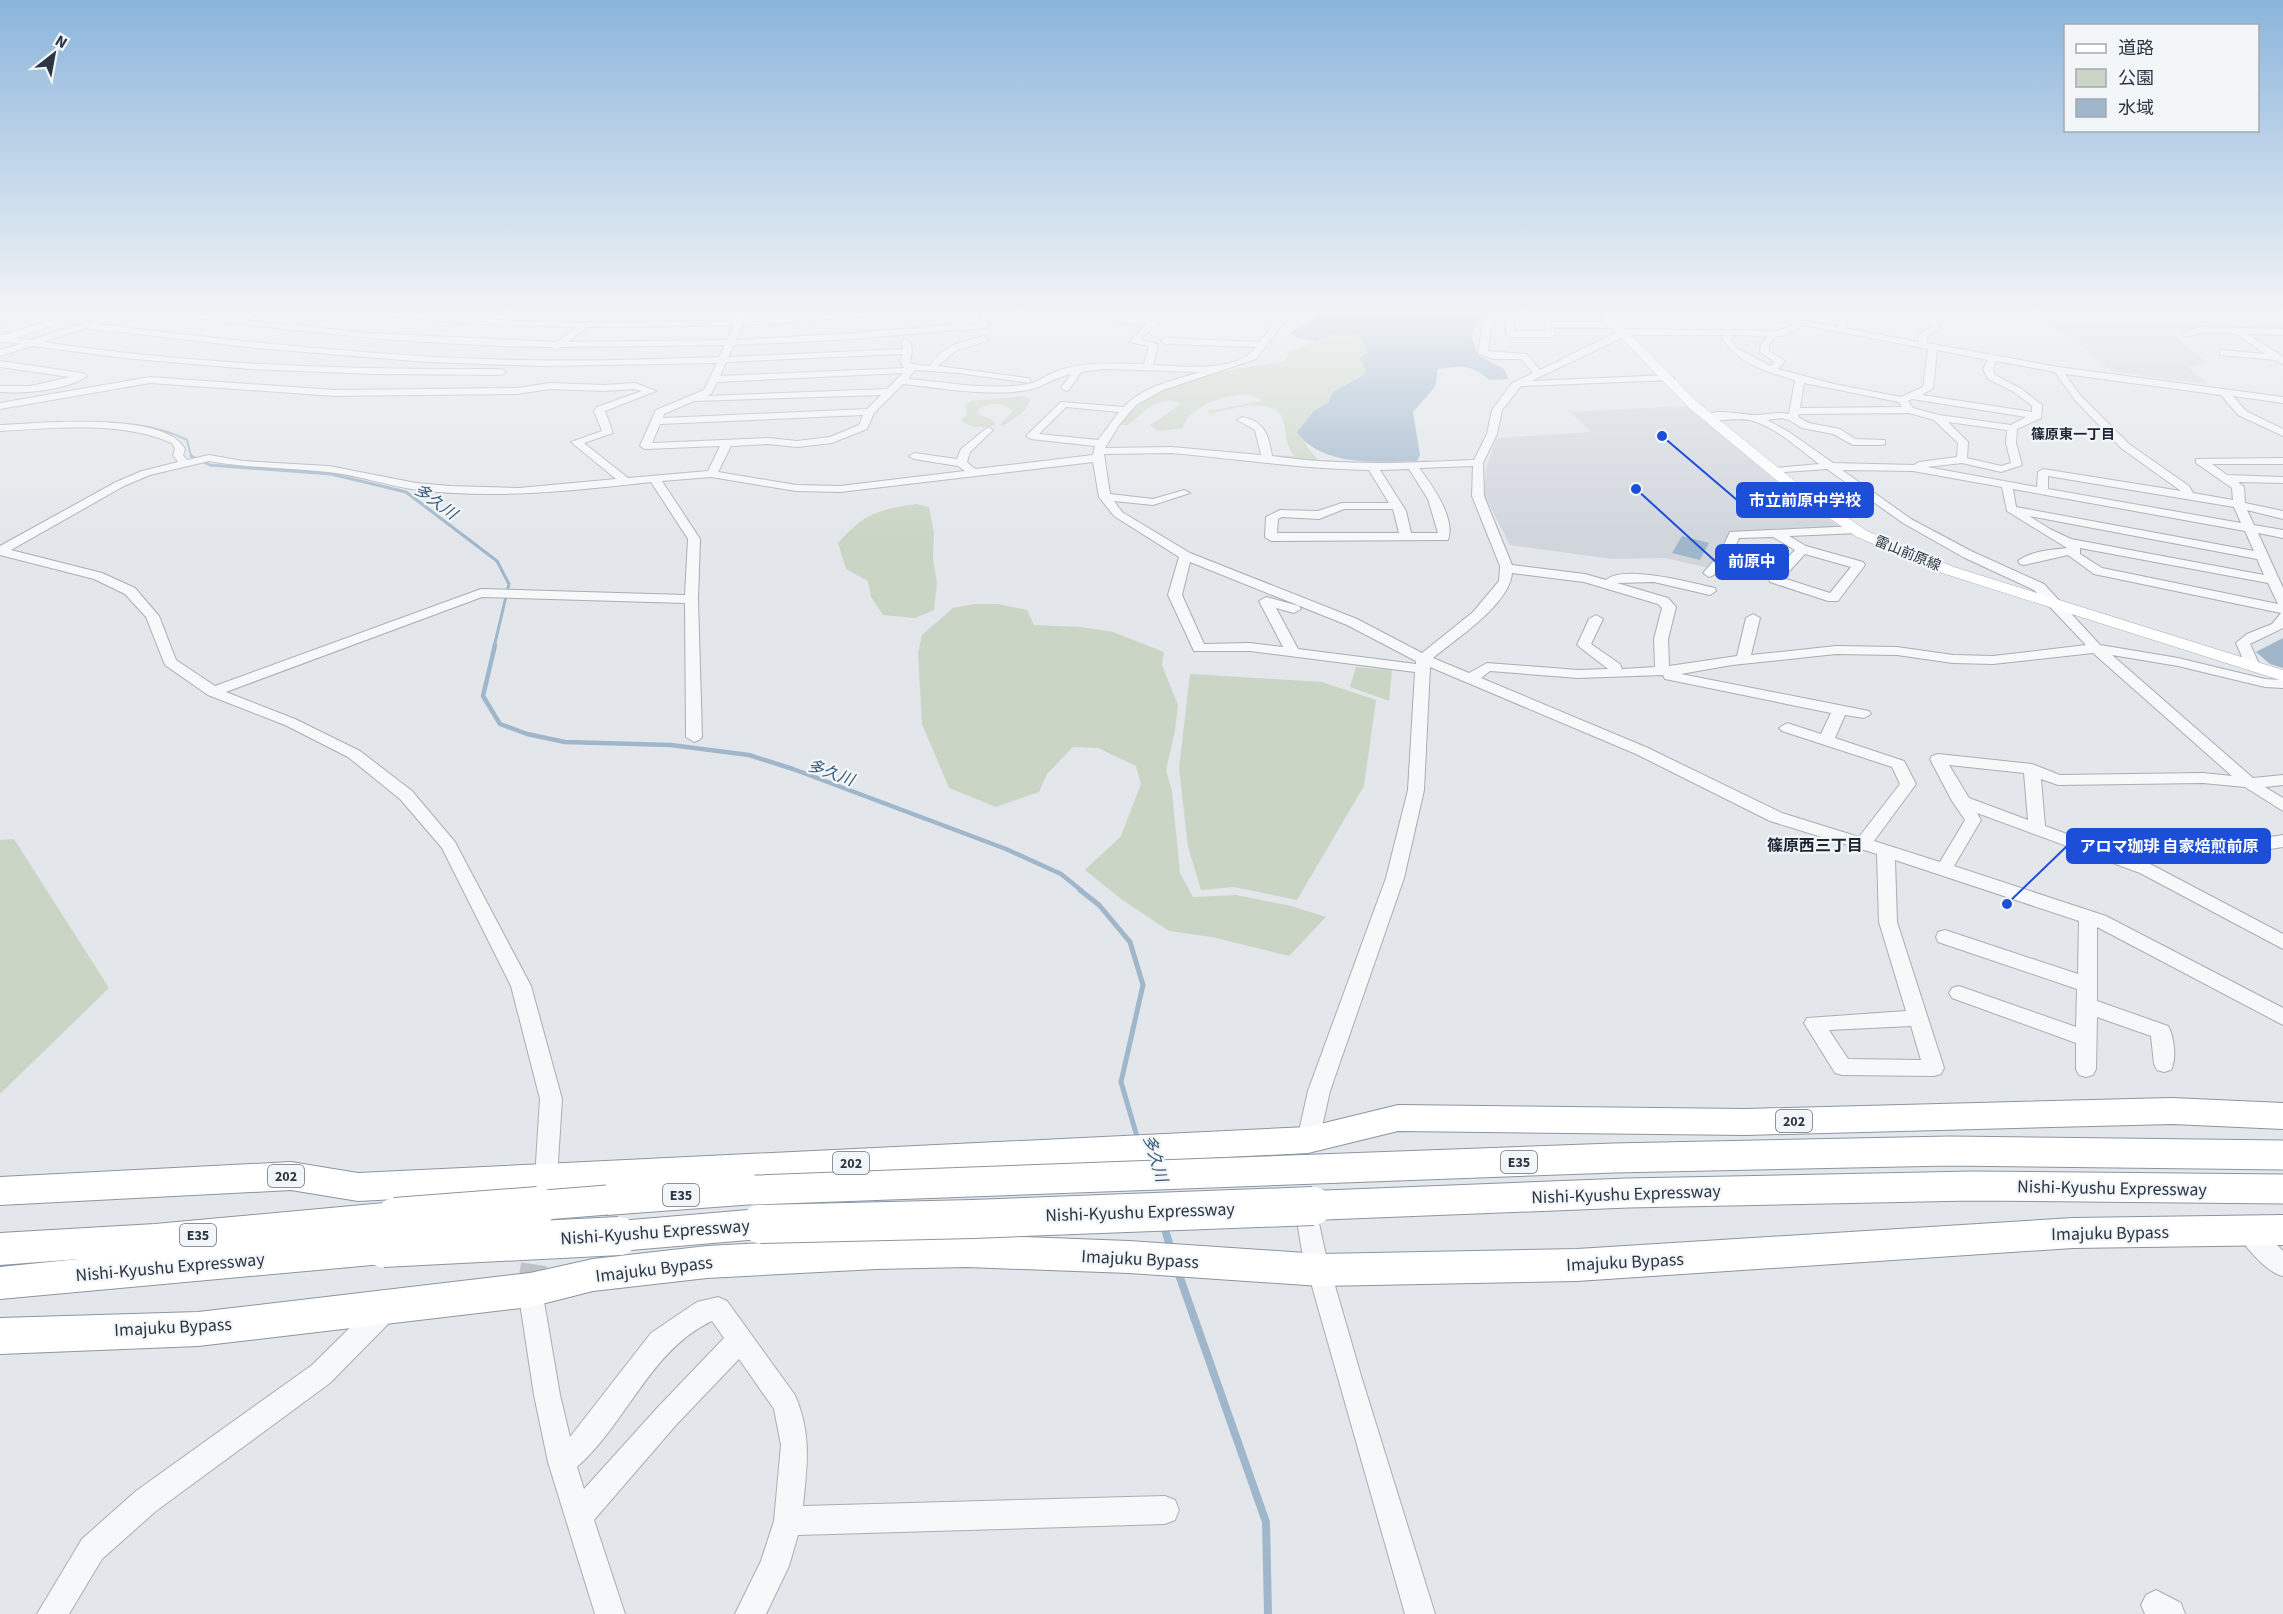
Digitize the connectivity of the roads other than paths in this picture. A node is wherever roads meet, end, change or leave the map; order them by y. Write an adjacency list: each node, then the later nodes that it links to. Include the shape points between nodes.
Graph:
1 (43, 385): 24 (street)
2 (119, 385): 29 (street)
3 (239, 385): 21 (street)
4 (314, 385): 21 (street)
5 (711, 385): 27 (street, via 708,392)
6 (898, 385): 22 (street)
7 (948, 385): 8 (street, via 997,390)
8 (1027, 385)
9 (1068, 385): 19 (street)
10 (1169, 385): 30 (street)
11 (1515, 385): 54 (street, via 1497,410 1492,434)
12 (1675, 385): 36 (main road, 雷山前原線)
13 (1799, 385): 34 (street)
14 (1832, 385): 25 (street)
15 (1928, 385): 25 (street)
16 (2008, 385): 35 (street, via 2037,405)
17 (2069, 385): 69 (street, via 2125,446 2186,488)
18 (2178, 385): 20 (street)
19 (1066, 388)
20 (2223, 391): 26 (street); 44 (street, via 2242,413)
21 (302, 392): 65 (street, via 634,386 651,391 601,409 608,433 576,442)
22 (892, 392): 27 (street); 33 (street)
23 (2283, 392): 26 (street, via 2263,390)
24 (0, 393)
25 (1907, 398): 31 (street); 35 (street)
26 (2266, 398): 28 (street); 32 (street)
27 (690, 399): 40 (street, via 660,412)
28 (2283, 400)
29 (0, 406)
30 (1127, 410): 47 (street); 47 (street, via 1064,404 1031,436)
31 (1910, 410): 34 (street); 38 (street)
32 (2283, 410)
33 (870, 412): 40 (street); 46 (street, via 858,431 832,440)
34 (1794, 414): 37 (street); 45 (street, via 1806,426 1836,431 1853,442)
35 (2037, 416): 42 (street)
36 (1708, 417): 37 (street); 59 (main road, 雷山前原線)
37 (1754, 418): 56 (street, via 1785,434)
38 (1938, 418): 42 (street); 50 (street, via 1963,442)
39 (1242, 420): 49 (street, via 1257,424 1262,431)
40 (656, 422): 46 (street, via 645,446)
41 (0, 428): 52 (street, via 91,426 151,430 176,441 178,455)
42 (2012, 428): 50 (street, via 2017,465 2001,469)
43 (988, 430): 53 (street, via 965,451)
44 (2283, 433)
45 (1881, 442)
46 (727, 443): 61 (street)
47 (1099, 451): 49 (street, via 1172,450); 60 (street); 70 (street)
48 (914, 456): 53 (street)
49 (1267, 459): 57 (street, via 1319,466)
50 (1962, 460): 58 (street)
51 (2283, 461): 63 (street, via 2200,461)
52 (189, 462): 65 (street, via 209,458 329,469 450,489 519,491); 82 (street, via 120,484)
53 (961, 463): 60 (street)
54 (1478, 464): 55 (street); 86 (street, via 1478,496)
55 (1412, 466): 57 (street); 79 (street, via 1433,493 1442,515 1444,537)
56 (1828, 466): 58 (street); 59 (street); 93 (street, via 1907,521 2039,587)
57 (1372, 467): 72 (street)
58 (1913, 468): 66 (street)
59 (1774, 471): 76 (main road, 雷山前原線)
60 (972, 473): 61 (street, via 823,490)
61 (711, 474): 62 (street)
62 (654, 478): 65 (street); 91 (street, via 694,539)
63 (2224, 478): 64 (street); 71 (street, via 2238,487)
64 (2283, 480)
65 (626, 482)
66 (2007, 486): 67 (street); 73 (street)
67 (2042, 492): 69 (street, via 2043,472); 75 (street)
68 (1184, 493): 70 (street, via 1153,502)
69 (2189, 495): 71 (street)
70 (1106, 497): 84 (street, via 1118,514)
71 (2239, 505): 74 (street); 75 (street)
72 (1397, 506): 79 (street); 79 (street, via 1342,506 1319,515 1280,513 1272,517 1271,537)
73 (2011, 509): 80 (street); 83 (street)
74 (2283, 515)
75 (2249, 528): 78 (street); 83 (street)
76 (1856, 530): 77 (street); 93 (main road, 雷山前原線, via 1948,570)
77 (1776, 534): 81 (street); 87 (street, via 1734,535 1725,556)
78 (2283, 534)
79 (1405, 535)
80 (2071, 546): 85 (street); 88 (street); 94 (street, via 2073,555 2098,571)
81 (1802, 549): 81 (street, via 1825,555 1859,565 1833,598 1775,579)
82 (0, 551): 109 (street, via 98,576 130,591 152,616 170,662)
83 (2263, 555): 88 (street)
84 (1186, 556): 98 (street); 100 (street, via 1175,595 1199,648 1250,647)
85 (2024, 561)
86 (1506, 568): 89 (street, via 1585,578); 102 (street, via 1505,580 1495,596)
87 (1708, 573)
88 (2273, 580): 92 (street)
89 (1608, 585): 90 (street, via 1614,579 1654,578); 104 (street, via 1663,601 1670,607 1661,630)
90 (1710, 591)
91 (690, 599): 109 (street, via 481,593); 113 (street)
92 (2283, 602)
93 (2060, 606): 99 (street); 103 (main road, 雷山前原線)
94 (2283, 609)
95 (2283, 616): 103 (street, via 2277,627 2243,643)
96 (1596, 619): 105 (street, via 1584,645 1615,667)
97 (1747, 619): 101 (street)
98 (1352, 622): 100 (street, via 1345,624 1266,601); 102 (street)
99 (2097, 648): 101 (street, via 1993,660 1863,649); 108 (street); 117 (street)
100 (1293, 652): 102 (street)
101 (1738, 661): 104 (street)
102 (1423, 664): 107 (street); 138 (street, via 1414,801 1395,878 1319,1091)
103 (2253, 666): 106 (main road, 雷山前原線)
104 (1657, 672): 105 (street); 110 (street)
105 (1616, 674): 107 (street, via 1487,667)
106 (2283, 676)
107 (1471, 678): 122 (street, via 1642,751 1776,817)
108 (2283, 684)
109 (213, 692): 140 (street, via 290,722 354,754 406,795 449,846 521,986 550,1099)
110 (1840, 710): 111 (street); 114 (street)
111 (1864, 714)
112 (1787, 728): 114 (street)
113 (694, 737)
114 (1826, 740): 122 (street, via 1898,764 1908,784)
115 (2032, 769): 117 (street, via 2058,780 2203,778); 118 (street, via 1938,759); 120 (street)
116 (2283, 780): 117 (street)
117 (2249, 783): 119 (street)
118 (1960, 801): 120 (street); 125 (street, via 1973,819)
119 (2283, 806)
120 (2037, 829): 128 (street, via 2146,869)
121 (2283, 841): 124 (street)
122 (1863, 844): 123 (street)
123 (1886, 852): 125 (street); 133 (street, via 1888,922)
124 (2200, 854)
125 (1944, 869): 126 (street)
126 (2088, 917): 129 (street); 132 (street)
127 (1945, 937): 129 (street)
128 (2283, 942)
129 (2088, 985): 131 (street)
130 (1959, 993): 134 (street)
131 (2088, 1006): 134 (street); 135 (street, via 2161,1031)
132 (2281, 1014)
133 (1919, 1018): 133 (street, via 1934,1068 1842,1067 1814,1023)
134 (2088, 1039): 136 (street)
135 (2164, 1064)
136 (2086, 1069)
137 (2283, 1116): 138 (highway, 202, via 2172,1111 1746,1122 1398,1118)
138 (1308, 1140): 140 (highway, 202)
139 (2283, 1155): 146 (highway, Nishi-Kyushu Expressway / E35, bridge, via 1950,1151 1614,1158 755,1190 607,1200)
140 (546, 1178): 142 (highway, 202, via 358,1187 291,1176)
141 (2283, 1189): 146 (highway, Nishi-Kyushu Expressway / E35, bridge, via 1971,1186 1628,1193 760,1224 619,1236)
142 (0, 1191)
143 (1308, 1221): 149 (street)
144 (2247, 1230): 145 (highway, Imajuku Bypass); 148 (street); 149 (highway, Imajuku Bypass, via 2073,1233 1577,1265)
145 (2283, 1230)
146 (389, 1232): 147 (highway, Nishi-Kyushu Expressway / E35, via 155,1239); 150 (highway, Nishi-Kyushu Expressway / E35)
147 (0, 1249)
148 (2283, 1265)
149 (1320, 1270): 151 (highway, Imajuku Bypass, via 967,1251 707,1262 593,1275); 162 (street, via 1341,1354)
150 (0, 1283)
151 (530, 1290): 152 (highway, Imajuku Bypass); 155 (street)
152 (388, 1306): 153 (highway, Imajuku Bypass, via 198,1329); 159 (street, via 321,1374 146,1501 92,1549)
153 (0, 1336)
154 (740, 1340): 155 (street, via 718,1309 706,1310 660,1342 586,1442); 157 (street); 158 (street, via 786,1404 795,1445)
155 (562, 1461): 157 (street)
156 (1165, 1510): 158 (street)
157 (579, 1516): 160 (street)
158 (788, 1521): 161 (street, via 774,1566)
159 (52, 1614)
160 (610, 1614)
161 (750, 1614)
162 (1420, 1614)

